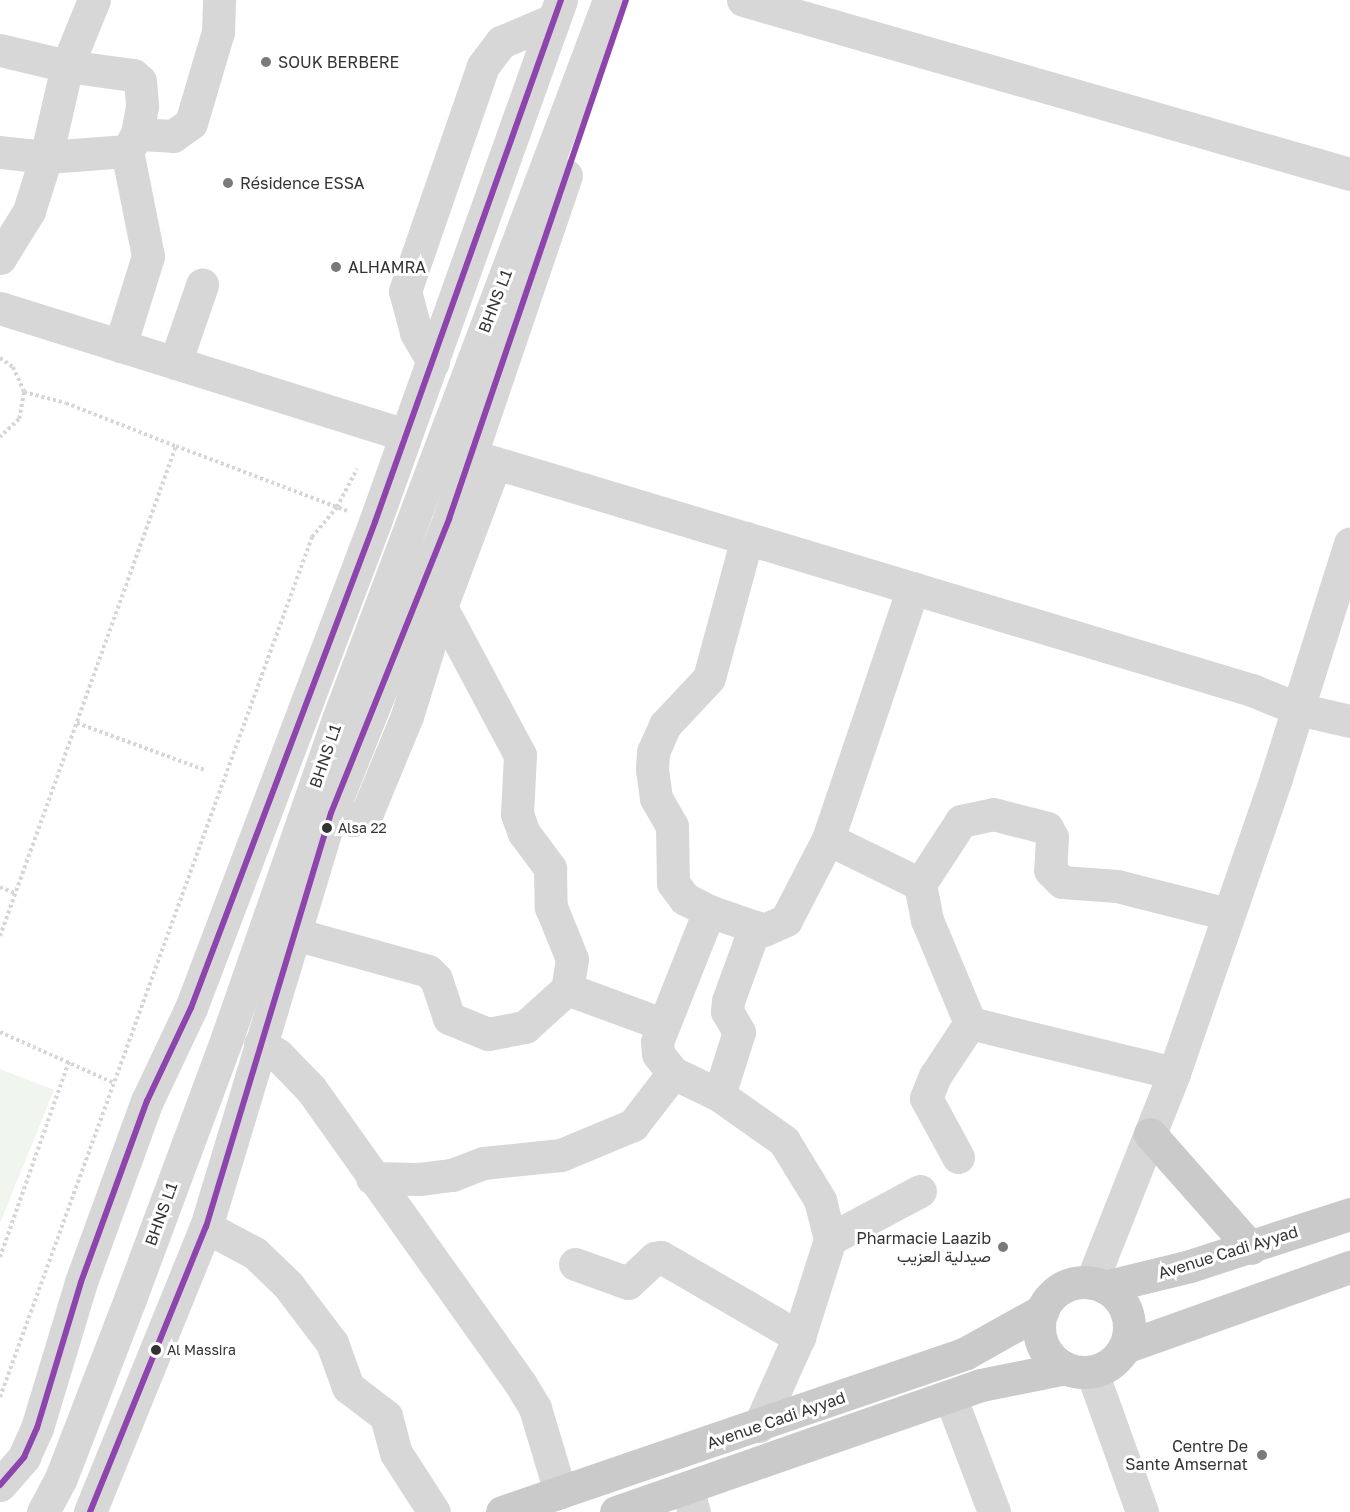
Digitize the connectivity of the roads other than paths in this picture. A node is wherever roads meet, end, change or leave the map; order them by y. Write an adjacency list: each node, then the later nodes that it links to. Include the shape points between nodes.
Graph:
1 (94, 0): 9 (street)
2 (219, 0): 10 (street, via 219,32 191,123 173,136)
3 (600, 0): 61 (street, BHNS L1, via 208,1040 56,1467)
4 (609, 0): 62 (street, BHNS L1, via 338,719 227,1038 130,1299 61,1478)
5 (626, 0): 21 (street)
6 (743, 0): 13 (street)
7 (557, 10): 18 (street); 18 (street, via 501,42 483,66 405,291 417,332)
8 (0, 50): 9 (street)
9 (67, 66): 10 (street, via 133,75 140,81 142,106); 12 (street)
10 (132, 143): 12 (street); 17 (street, via 148,256)
11 (0, 152): 12 (street)
12 (46, 157): 14 (street, via 28,211)
13 (1350, 174)
14 (0, 258)
15 (202, 285): 19 (street)
16 (0, 308): 17 (street)
17 (120, 346): 19 (street)
18 (433, 362): 20 (street)
19 (175, 363): 20 (street)
20 (392, 432): 58 (street, via 375,522 191,1008 147,1101 81,1282 38,1428 24,1457)
21 (482, 459): 22 (street); 25 (street)
22 (747, 538): 24 (street); 30 (street, via 709,678 665,725 653,752 652,784 672,826 675,844 674,883 685,899)
23 (1350, 543): 26 (street)
24 (913, 588): 26 (street, via 1252,690); 28 (street)
25 (432, 596): 33 (street, via 331,813); 34 (street, via 520,755 517,814 524,833 550,868 550,907 572,959)
26 (1298, 709): 27 (street); 31 (street)
27 (1350, 721)
28 (828, 839): 29 (street); 32 (street, via 786,920 772,929)
29 (920, 884): 31 (street, via 961,821 993,814 1047,828 1052,837 1050,870 1062,882 1117,886); 35 (street, via 927,920)
30 (709, 911): 32 (street); 36 (street)
31 (1228, 914): 39 (street)
32 (756, 927): 40 (street, via 728,1001 727,1011 739,1032)
33 (295, 934): 34 (street, via 428,971 436,980 449,1017 488,1034 525,1027); 37 (street)
34 (567, 989): 36 (street)
35 (970, 1023): 39 (street); 42 (street, via 935,1076 926,1098)
36 (662, 1024): 38 (street, via 658,1054)
37 (260, 1044): 43 (street, via 278,1055 311,1089); 46 (street)
38 (673, 1072): 40 (street); 43 (street, via 633,1125 561,1155 483,1162 452,1175)
39 (1174, 1072): 41 (street)
40 (719, 1095): 47 (street, via 784,1141 820,1200)
41 (1150, 1134): 48 (main road); 51 (street)
42 (958, 1157)
43 (372, 1178): 59 (street, via 535,1408)
44 (920, 1191): 47 (street)
45 (1350, 1214): 48 (main road, Avenue Cadi Ayyad)
46 (206, 1227): 63 (street); 64 (street, via 255,1253 288,1285 332,1343 348,1386 386,1416 396,1453)
47 (830, 1239): 53 (street)
48 (1251, 1248): 51 (main road, Avenue Cadi Ayyad)
49 (575, 1264): 53 (street, via 628,1283 661,1257)
50 (1350, 1267): 54 (main road)
51 (1098, 1285): 52 (main road, via 1062,1289); 54 (main road, via 1116,1295 1126,1313 1129,1334)
52 (1042, 1310): 55 (main road, via 1042,1344); 57 (main road, Avenue Cadi Ayyad, via 966,1353)
53 (799, 1337): 57 (street)
54 (1125, 1347): 55 (main road, via 1117,1359)
55 (1079, 1370): 56 (main road, Avenue Cadi Ayyad, via 1008,1378); 68 (street)
56 (950, 1396): 60 (main road, Avenue Cadi Ayyad); 67 (street)
57 (759, 1426): 59 (main road, Avenue Cadi Ayyad)
58 (0, 1485)
59 (560, 1492): 65 (main road, Avenue Cadi Ayyad)
60 (690, 1500): 66 (main road, Avenue Cadi Ayyad)
61 (34, 1512)
62 (43, 1512)
63 (90, 1512)
64 (434, 1512)
65 (501, 1512)
66 (616, 1512)
67 (994, 1512)
68 (1142, 1512)

